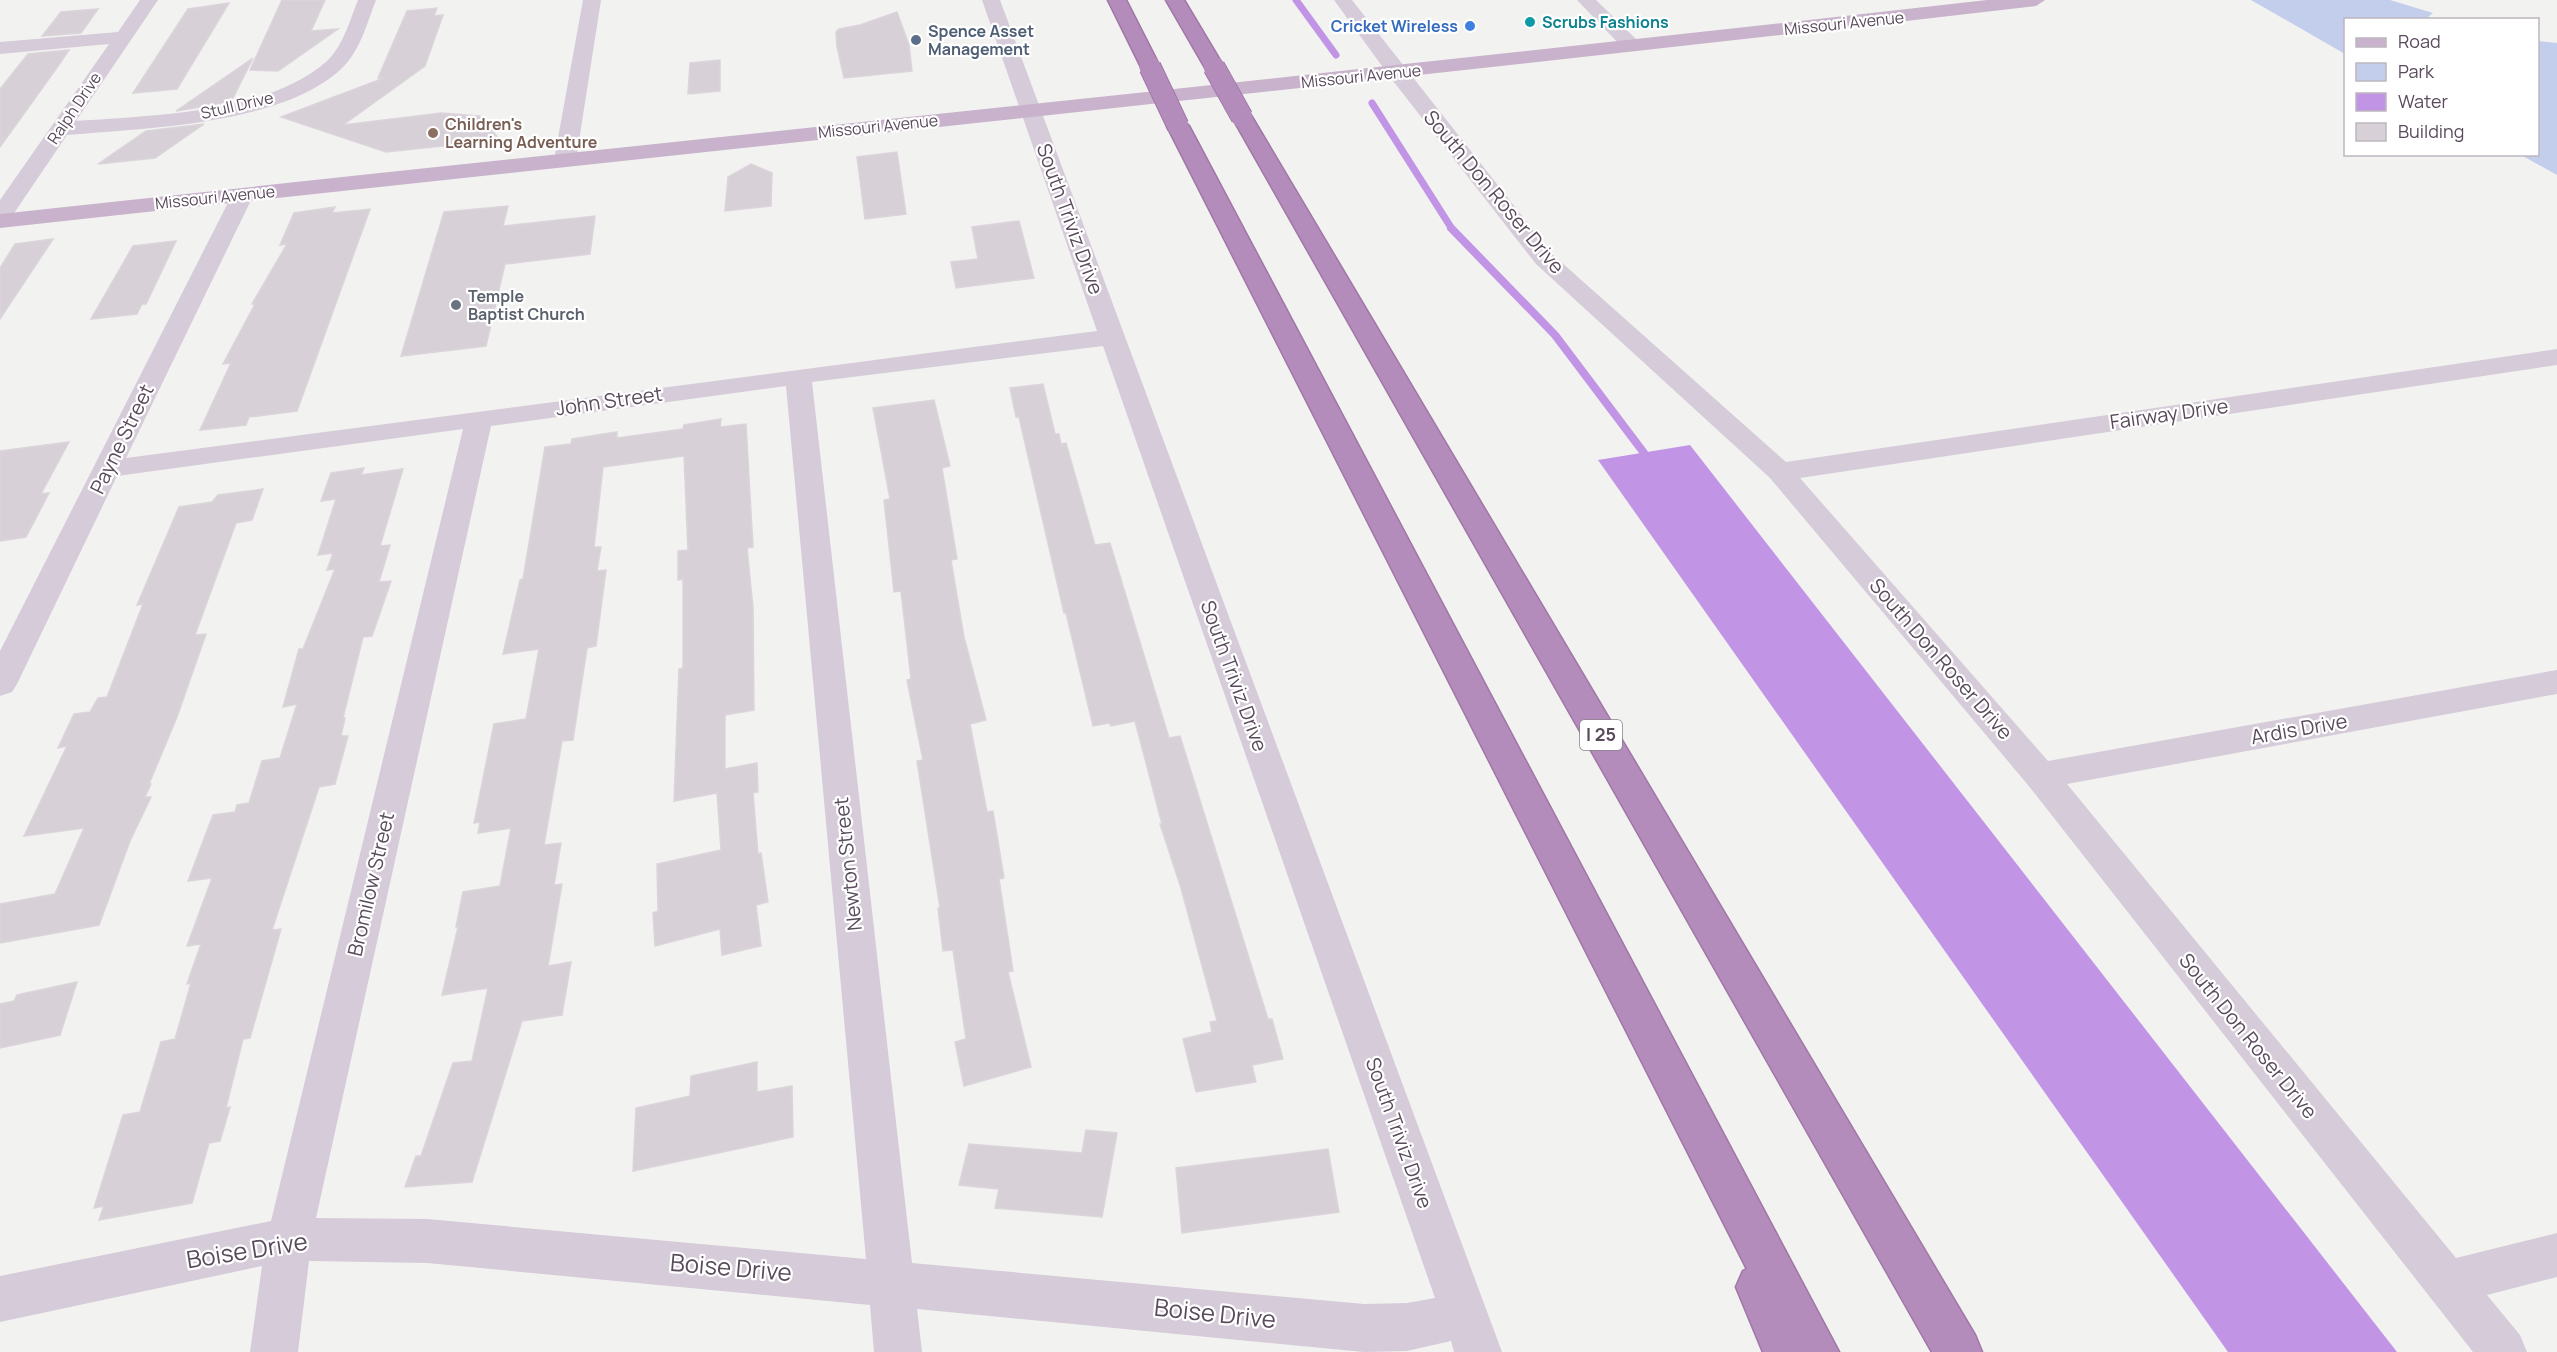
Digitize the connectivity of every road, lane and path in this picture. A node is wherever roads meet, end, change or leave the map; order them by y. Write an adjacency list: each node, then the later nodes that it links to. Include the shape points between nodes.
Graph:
1 (149, 0): 10 (street, Ralph Drive)
2 (367, 0): 15 (street, Stull Drive, via 343,54 333,66 311,82 278,96 187,116)
3 (592, 0): 16 (street)
4 (991, 0): 14 (street, South Triviz Drive)
5 (1117, 0): 28 (highway, bridge, via 1178,126)
6 (1175, 0): 39 (highway, I 25, bridge)
7 (1343, 0): 13 (street, South Don Roser Drive)
8 (1586, 0): 11 (street)
9 (2036, 0): 11 (main road, Missouri Avenue)
10 (124, 37): 12 (street); 15 (street, Ralph Drive)
11 (1632, 46): 13 (main road, Missouri Avenue)
12 (0, 48)
13 (1396, 73): 14 (main road, Missouri Avenue); 24 (street, South Don Roser Drive, via 1544,259)
14 (1030, 109): 16 (main road, Missouri Avenue); 19 (street, South Triviz Drive)
15 (60, 129): 18 (street, Ralph Drive)
16 (565, 160): 17 (main road, Missouri Avenue)
17 (243, 194): 18 (main road, Missouri Avenue); 23 (street, Payne Street)
18 (0, 219)
19 (1112, 337): 21 (street, John Street); 34 (street, South Triviz Drive)
20 (2557, 357): 24 (street, Fairway Drive)
21 (798, 376): 22 (street, John Street); 31 (street, Newton Street)
22 (479, 419): 23 (street, John Street); 29 (street, Bromilow Street)
23 (107, 469): 26 (street, Payne Street)
24 (1780, 472): 27 (street, South Don Roser Drive)
25 (2557, 682): 27 (street, Ardis Drive)
26 (0, 684)
27 (2040, 776): 32 (street, South Don Roser Drive)
28 (1642, 1018): 37 (highway); 38 (highway)
29 (289, 1239): 31 (street, Boise Drive, via 427,1241); 33 (street, Boise Drive); 35 (street, Bromilow Street)
30 (2557, 1255): 32 (street)
31 (892, 1283): 34 (street, Boise Drive, via 1364,1328 1407,1327); 36 (street, Newton Street)
32 (2445, 1283): 40 (street, South Don Roser Drive)
33 (0, 1299)
34 (1472, 1334)
35 (274, 1352)
36 (898, 1352)
37 (1787, 1352)
38 (1815, 1352)
39 (1958, 1352)
40 (2503, 1352)

